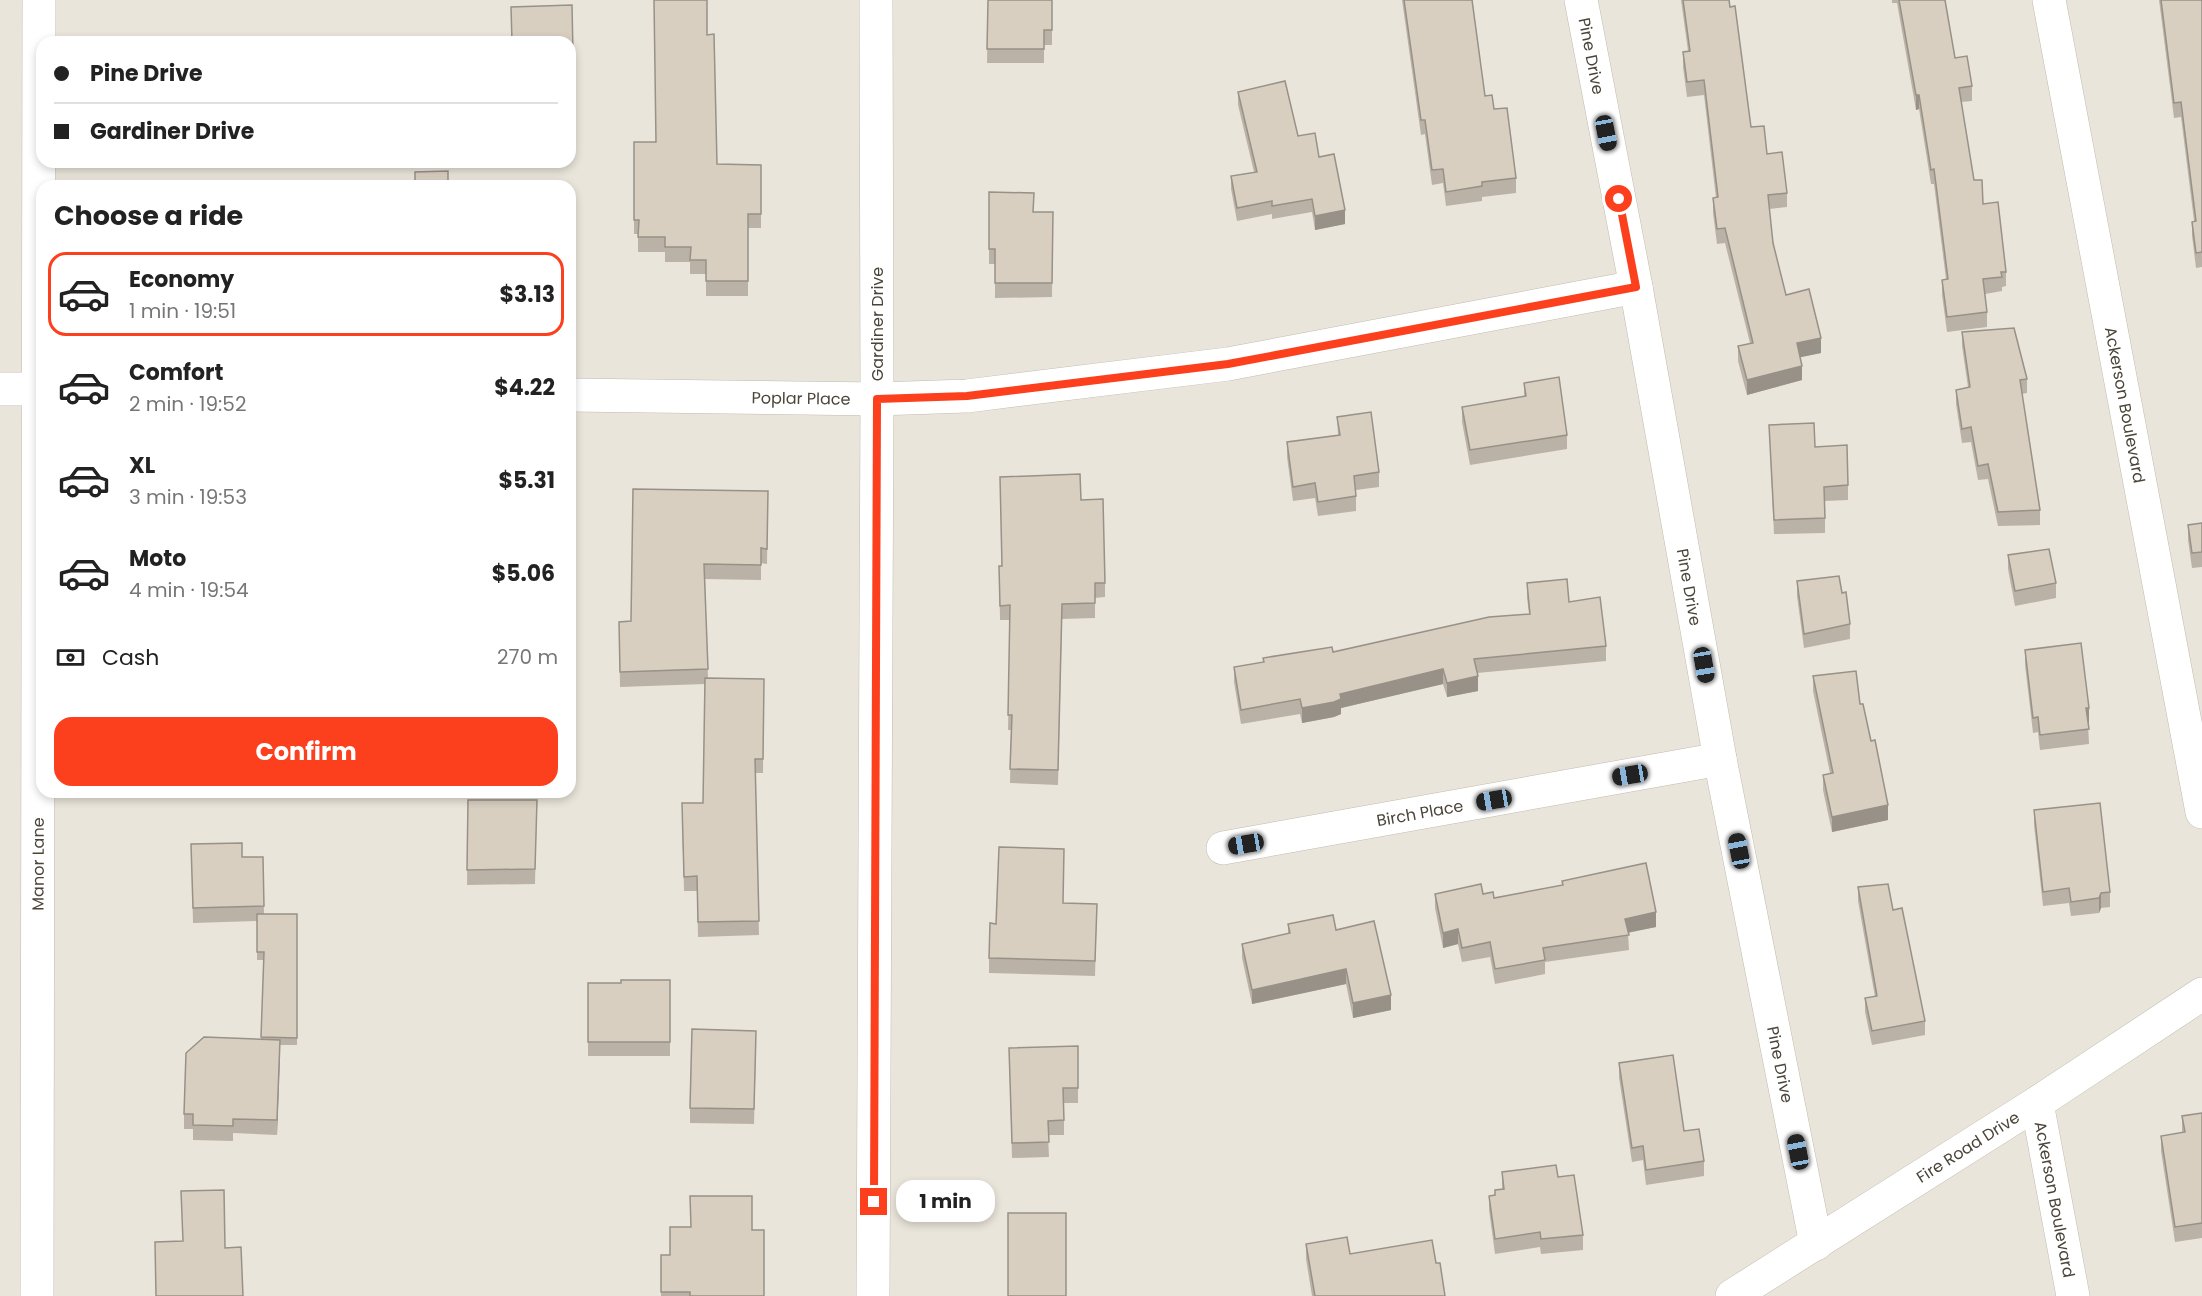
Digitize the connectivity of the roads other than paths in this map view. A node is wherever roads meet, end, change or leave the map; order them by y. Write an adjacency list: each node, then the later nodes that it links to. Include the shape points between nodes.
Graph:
1 (39, 0): 5 (street, Manor Lane)
2 (876, 0): 10 (street, Gardiner Drive)
3 (1581, 0): 6 (street, Pine Drive)
4 (2049, 0): 13 (street, Ackerson Boulevard)
5 (39, 36)
6 (1636, 287): 10 (street, Poplar Place, via 1228,364 967,396); 11 (street, Pine Drive)
7 (0, 389): 8 (street)
8 (36, 389)
9 (576, 395): 10 (street, Poplar Place)
10 (877, 399): 19 (street, Gardiner Drive)
11 (1720, 759): 14 (street, Birch Place); 17 (street, Pine Drive)
12 (38, 798): 18 (street, Manor Lane)
13 (2202, 812)
14 (1223, 848)
15 (2202, 994): 16 (street, Fire Road Drive)
16 (2037, 1103): 17 (street, Fire Road Drive); 21 (street, Ackerson Boulevard)
17 (1816, 1244): 20 (street, Fire Road Drive)
18 (37, 1296)
19 (873, 1296)
20 (1732, 1296)
21 (2073, 1296)

